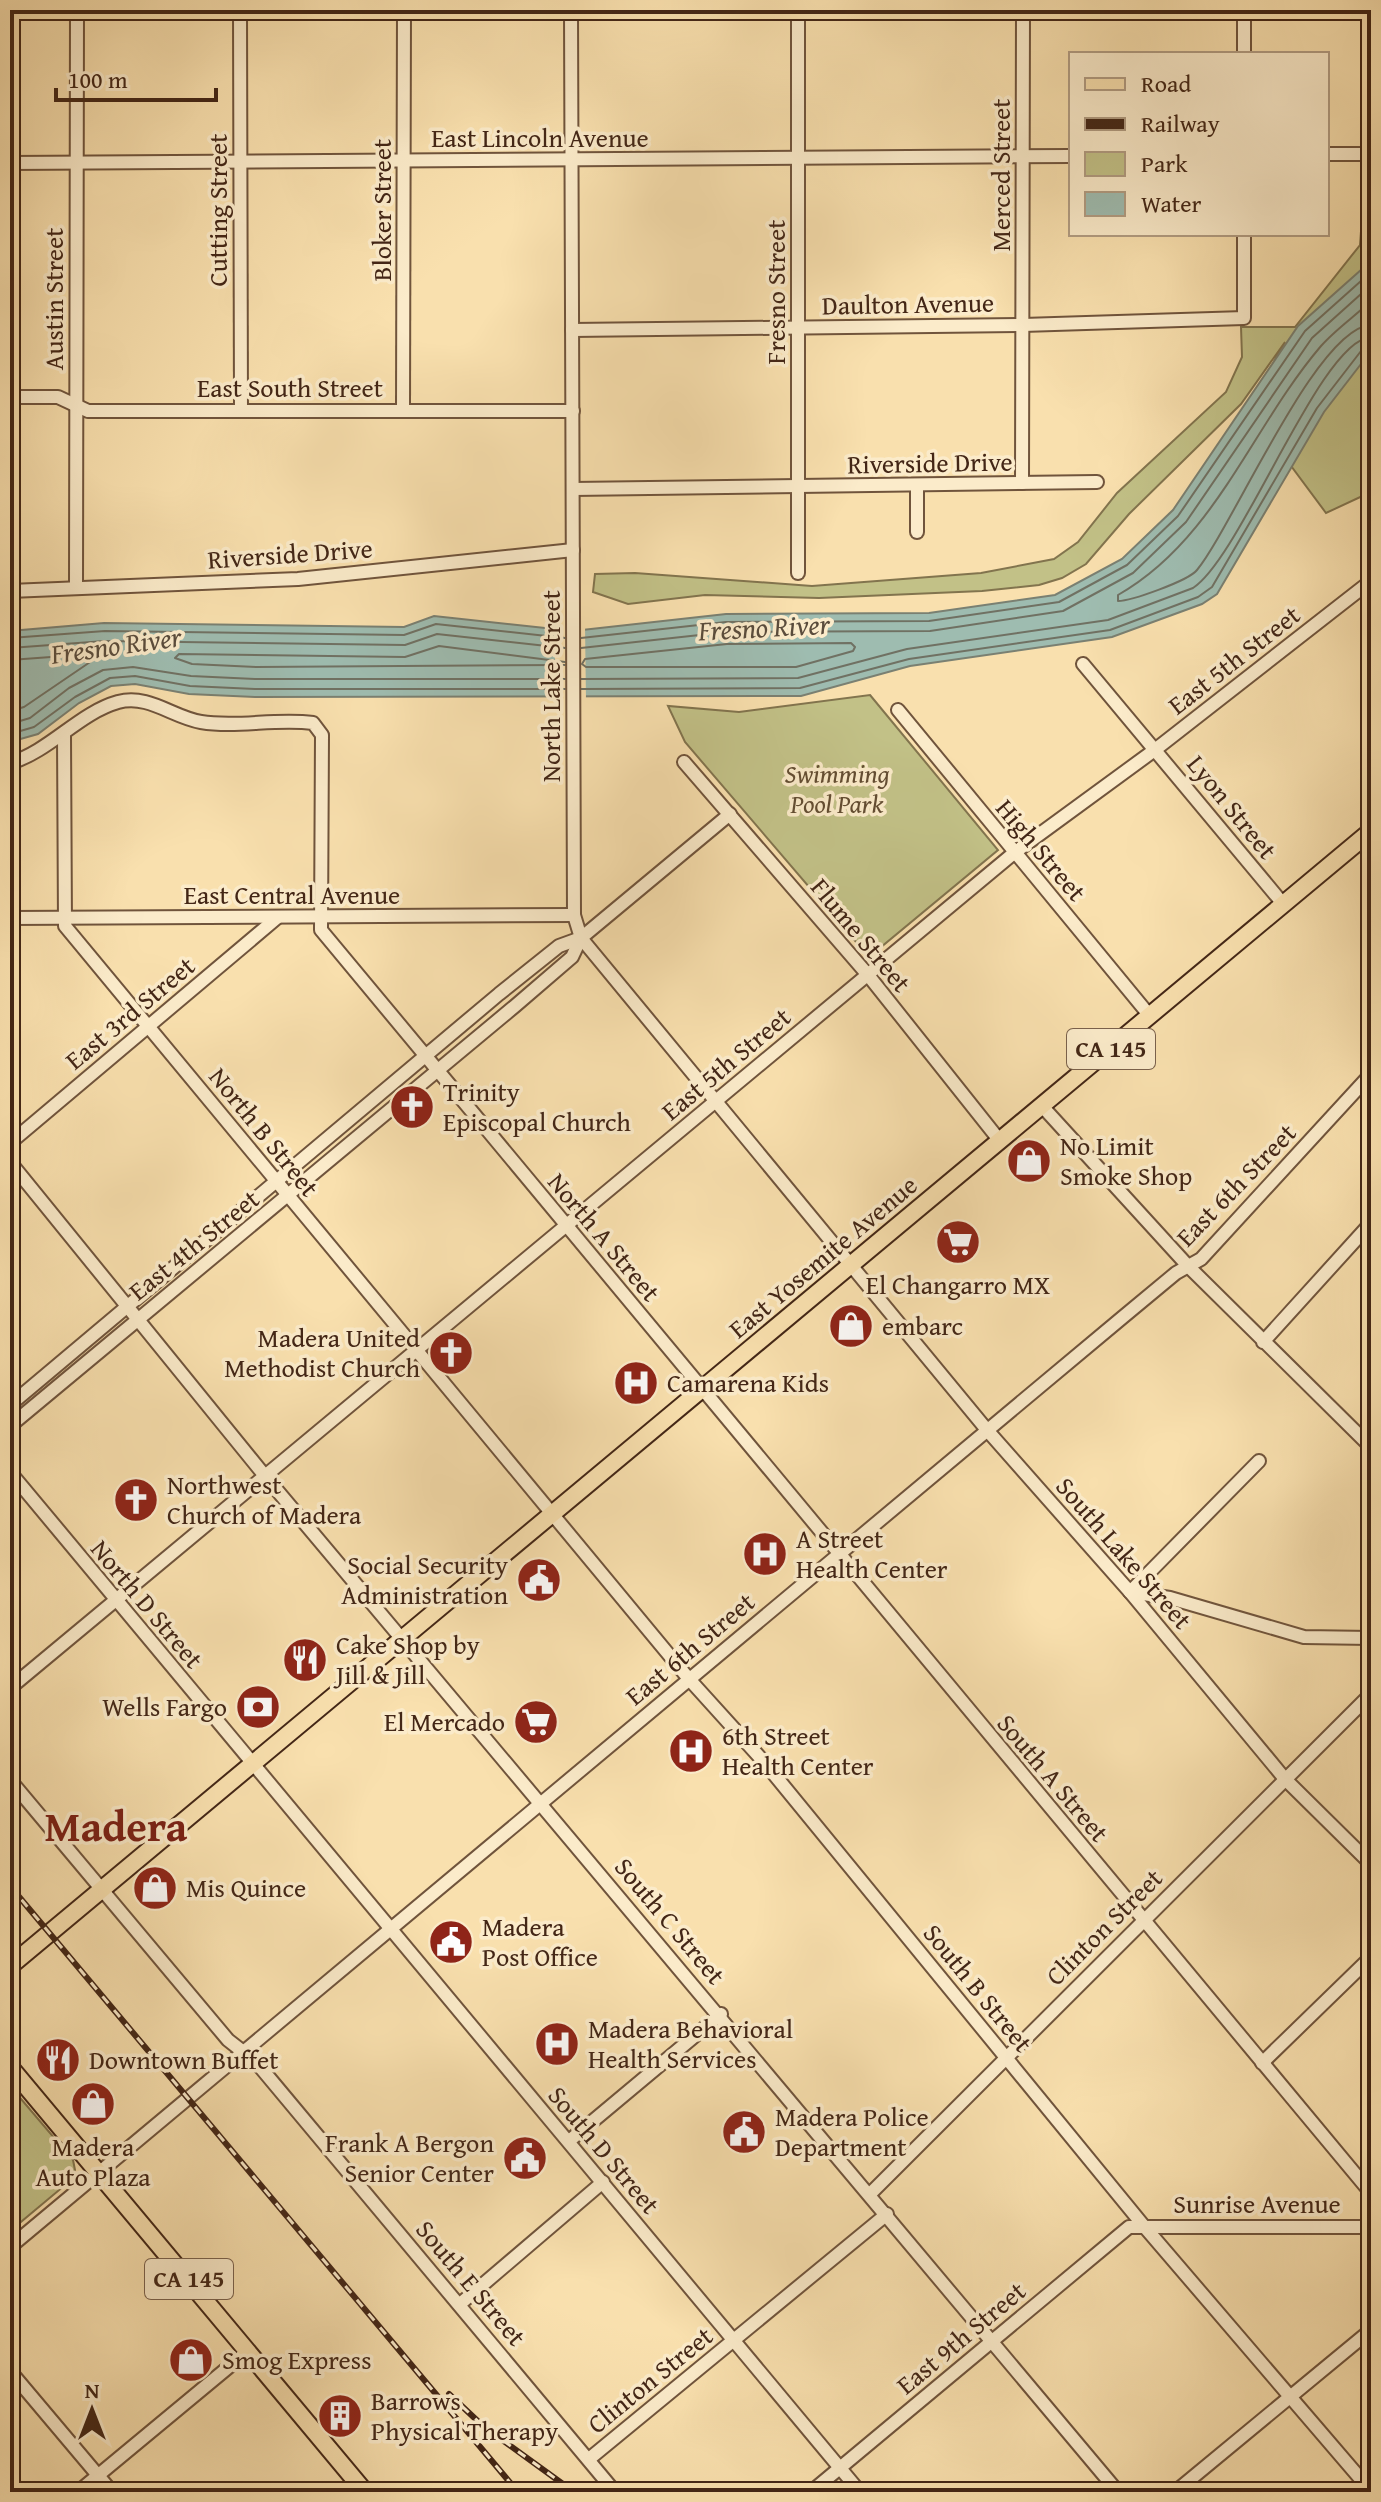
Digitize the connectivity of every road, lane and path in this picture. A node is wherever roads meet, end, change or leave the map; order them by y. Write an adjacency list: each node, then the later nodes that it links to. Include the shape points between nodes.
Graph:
1 (77, 10): 18 (street, Austin Street)
2 (240, 10): 16 (street, Cutting Street)
3 (404, 10): 15 (street, Bloker Street)
4 (571, 10): 14 (street, North Lake Street)
5 (798, 10): 13 (street, Fresno Street)
6 (1023, 10): 12 (street, Merced Street)
7 (1244, 10): 8 (street)
8 (1244, 52)
9 (1329, 154): 10 (street)
10 (1371, 154)
11 (1069, 156): 12 (street, East Lincoln Avenue)
12 (1023, 157): 13 (street, East Lincoln Avenue); 20 (street, Merced Street)
13 (798, 158): 14 (street, East Lincoln Avenue); 21 (street, Fresno Street)
14 (572, 160): 15 (street, East Lincoln Avenue); 22 (street, North Lake Street)
15 (405, 161): 16 (street, East Lincoln Avenue); 26 (street, Bloker Street)
16 (240, 162): 18 (street, East Lincoln Avenue); 25 (street, Cutting Street)
17 (10, 163): 18 (street, East Lincoln Avenue)
18 (76, 163): 24 (street, Austin Street)
19 (1244, 236): 20 (street, Daulton Avenue, via 1244,318)
20 (1023, 325): 21 (street, Daulton Avenue); 29 (street, Merced Street)
21 (798, 327): 22 (street, Daulton Avenue); 31 (street, Fresno Street)
22 (572, 330): 27 (street, North Lake Street)
23 (10, 397): 24 (street, East South Street, via 58,397)
24 (76, 406): 25 (street, East South Street, via 88,411); 37 (street, Austin Street)
25 (241, 409): 26 (street, East South Street)
26 (403, 409): 27 (street, East South Street)
27 (573, 411): 32 (street, North Lake Street)
28 (1097, 482): 29 (street, Riverside Drive)
29 (1022, 483): 30 (street, Riverside Drive)
30 (917, 485): 31 (street, Riverside Drive); 33 (street)
31 (798, 486): 32 (street, Riverside Drive); 35 (street, Fresno Street)
32 (573, 489): 34 (street, North Lake Street)
33 (917, 532)
34 (573, 550): 37 (street, Riverside Drive, via 298,579); 49 (street, North Lake Street)
35 (798, 573)
36 (1371, 580): 42 (street, East 5th Street)
37 (76, 587): 38 (street, Riverside Drive)
38 (10, 591)
39 (1083, 664): 42 (street, Lyon Street)
40 (898, 710): 47 (street, High Street)
41 (64, 735): 44 (street, via 31,757); 50 (street); 52 (street, North A Street, via 100,710 132,701 201,722 313,723 322,735)
42 (1156, 749): 47 (street, East 5th Street); 48 (street, Lyon Street)
43 (684, 762): 45 (street, Flume Street)
44 (10, 763)
45 (730, 814): 54 (street, East 4th Street); 55 (street, Flume Street)
46 (1371, 831): 48 (main road, East Yosemite Avenue / CA 145)
47 (1014, 853): 55 (street, East 5th Street); 56 (street, High Street)
48 (1284, 905): 56 (main road, East Yosemite Avenue / CA 145)
49 (574, 915): 52 (street, East Central Avenue); 54 (street, North Lake Street)
50 (64, 917): 51 (street, East Central Avenue); 53 (street, East Central Avenue); 57 (street, North B Street, via 65,926)
51 (278, 917): 52 (street, East Central Avenue); 57 (street, East 3rd Street)
52 (321, 917): 58 (street, North A Street, via 321,930)
53 (10, 918)
54 (581, 938): 58 (street, East 4th Street, via 559,946); 59 (street, East 4th Street, via 572,957); 61 (street, North Lake Street)
55 (868, 975): 61 (street, East 5th Street); 63 (street, Flume Street)
56 (1150, 1016): 62 (main road, East Yosemite Avenue / CA 145)
57 (149, 1026): 64 (street, East 3rd Street); 66 (street, North B Street)
58 (426, 1060): 59 (street, North A Street); 66 (street, East 4th Street)
59 (436, 1072): 67 (street, East 4th Street); 69 (street, North A Street)
60 (1371, 1074): 71 (street, East 6th Street, via 1212,1249)
61 (715, 1102): 69 (street, East 5th Street); 70 (street, North Lake Street)
62 (1042, 1106): 63 (main road, East Yosemite Avenue / CA 145); 71 (street)
63 (1000, 1141): 70 (main road, East Yosemite Avenue / CA 145)
64 (10, 1143)
65 (10, 1162): 72 (street, South C Street)
66 (276, 1181): 67 (street, North B Street); 72 (street, East 4th Street)
67 (288, 1196): 73 (street, East 4th Street); 75 (street, North B Street)
68 (1371, 1223): 74 (street)
69 (568, 1227): 75 (street, East 5th Street); 76 (street, North A Street)
70 (850, 1265): 76 (main road, East Yosemite Avenue / CA 145); 79 (street, South Lake Street)
71 (1188, 1266): 74 (street); 79 (street, East 6th Street)
72 (126, 1308): 73 (street, South C Street); 77 (street, East 4th Street)
73 (137, 1320): 78 (street, East 4th Street); 83 (street, South C Street)
74 (1263, 1342): 80 (street)
75 (416, 1351): 83 (street, East 5th Street); 84 (street, North B Street)
76 (701, 1391): 84 (main road, East Yosemite Avenue / CA 145); 85 (street, South A Street)
77 (10, 1405)
78 (10, 1426)
79 (987, 1430): 85 (street, East 6th Street); 86 (street, South Lake Street)
80 (1371, 1447)
81 (1259, 1461): 86 (street)
82 (10, 1472): 87 (street, North D Street)
83 (265, 1476): 87 (street, East 5th Street); 89 (street, South C Street)
84 (551, 1513): 89 (main road, East Yosemite Avenue / CA 145); 90 (street, South B Street)
85 (839, 1553): 90 (street, East 6th Street); 99 (street, South A Street)
86 (1130, 1592): 88 (street, via 1170,1598 1304,1637); 94 (street, South Lake Street)
87 (115, 1600): 91 (street, East 5th Street); 93 (street, North D Street)
88 (1371, 1638)
89 (402, 1639): 93 (main road, East Yosemite Avenue / CA 145); 96 (street, South C Street)
90 (689, 1679): 96 (street, East 6th Street); 105 (street, South B Street)
91 (10, 1688)
92 (1371, 1694): 94 (street, Clinton Street)
93 (251, 1763): 98 (main road, East Yosemite Avenue / CA 145); 100 (street, South D Street)
94 (1285, 1779): 97 (street, South Lake Street); 99 (street, Clinton Street)
95 (10, 1780): 98 (street, South E Street)
96 (540, 1802): 100 (street, East 6th Street); 103 (street, South C Street)
97 (1371, 1864)
98 (101, 1890): 102 (main road, East Yosemite Avenue / CA 145); 104 (street, South E Street)
99 (1142, 1919): 105 (street, Clinton Street); 106 (street, South A Street)
100 (389, 1928): 104 (street, East 6th Street); 108 (street, South D Street)
101 (1371, 1957): 106 (street)
102 (10, 1966)
103 (721, 2014): 108 (street); 112 (street, South C Street)
104 (242, 2052): 109 (street, East 6th Street); 117 (street, South E Street, via 256,2062)
105 (1006, 2056): 112 (street, Clinton Street); 114 (street, South B Street)
106 (1262, 2063): 111 (street, South A Street)
107 (10, 2067): 109 (main road, CA 145)
108 (569, 2141): 110 (street, South D Street)
109 (97, 2172): 116 (street, East 6th Street); 121 (main road, CA 145)
110 (603, 2182): 117 (street); 119 (street, South D Street)
111 (1371, 2193)
112 (870, 2194): 113 (street, South C Street)
113 (887, 2214): 119 (street, Clinton Street); 120 (street, South C Street)
114 (1143, 2225): 115 (street, Sunrise Avenue); 120 (street, East 9th Street, via 1129,2227); 123 (street, South B Street)
115 (1371, 2227)
116 (10, 2247)
117 (460, 2304): 124 (street, South E Street)
118 (1371, 2330): 123 (street)
119 (734, 2340): 124 (street, Clinton Street); 125 (street, South D Street)
120 (993, 2341): 125 (street, East 9th Street); 134 (street, South C Street)
121 (248, 2351): 126 (street); 130 (main road, CA 145)
122 (10, 2371): 126 (street)
123 (1291, 2396): 127 (street, South B Street); 135 (street)
124 (589, 2459): 131 (street, South E Street)
125 (840, 2468): 132 (street, East 9th Street); 133 (street, South D Street)
126 (98, 2476): 128 (street); 129 (street)
127 (1371, 2491)
128 (78, 2492)
129 (112, 2492)
130 (365, 2492)
131 (615, 2492)
132 (811, 2492)
133 (860, 2492)
134 (1118, 2492)
135 (1175, 2492)

